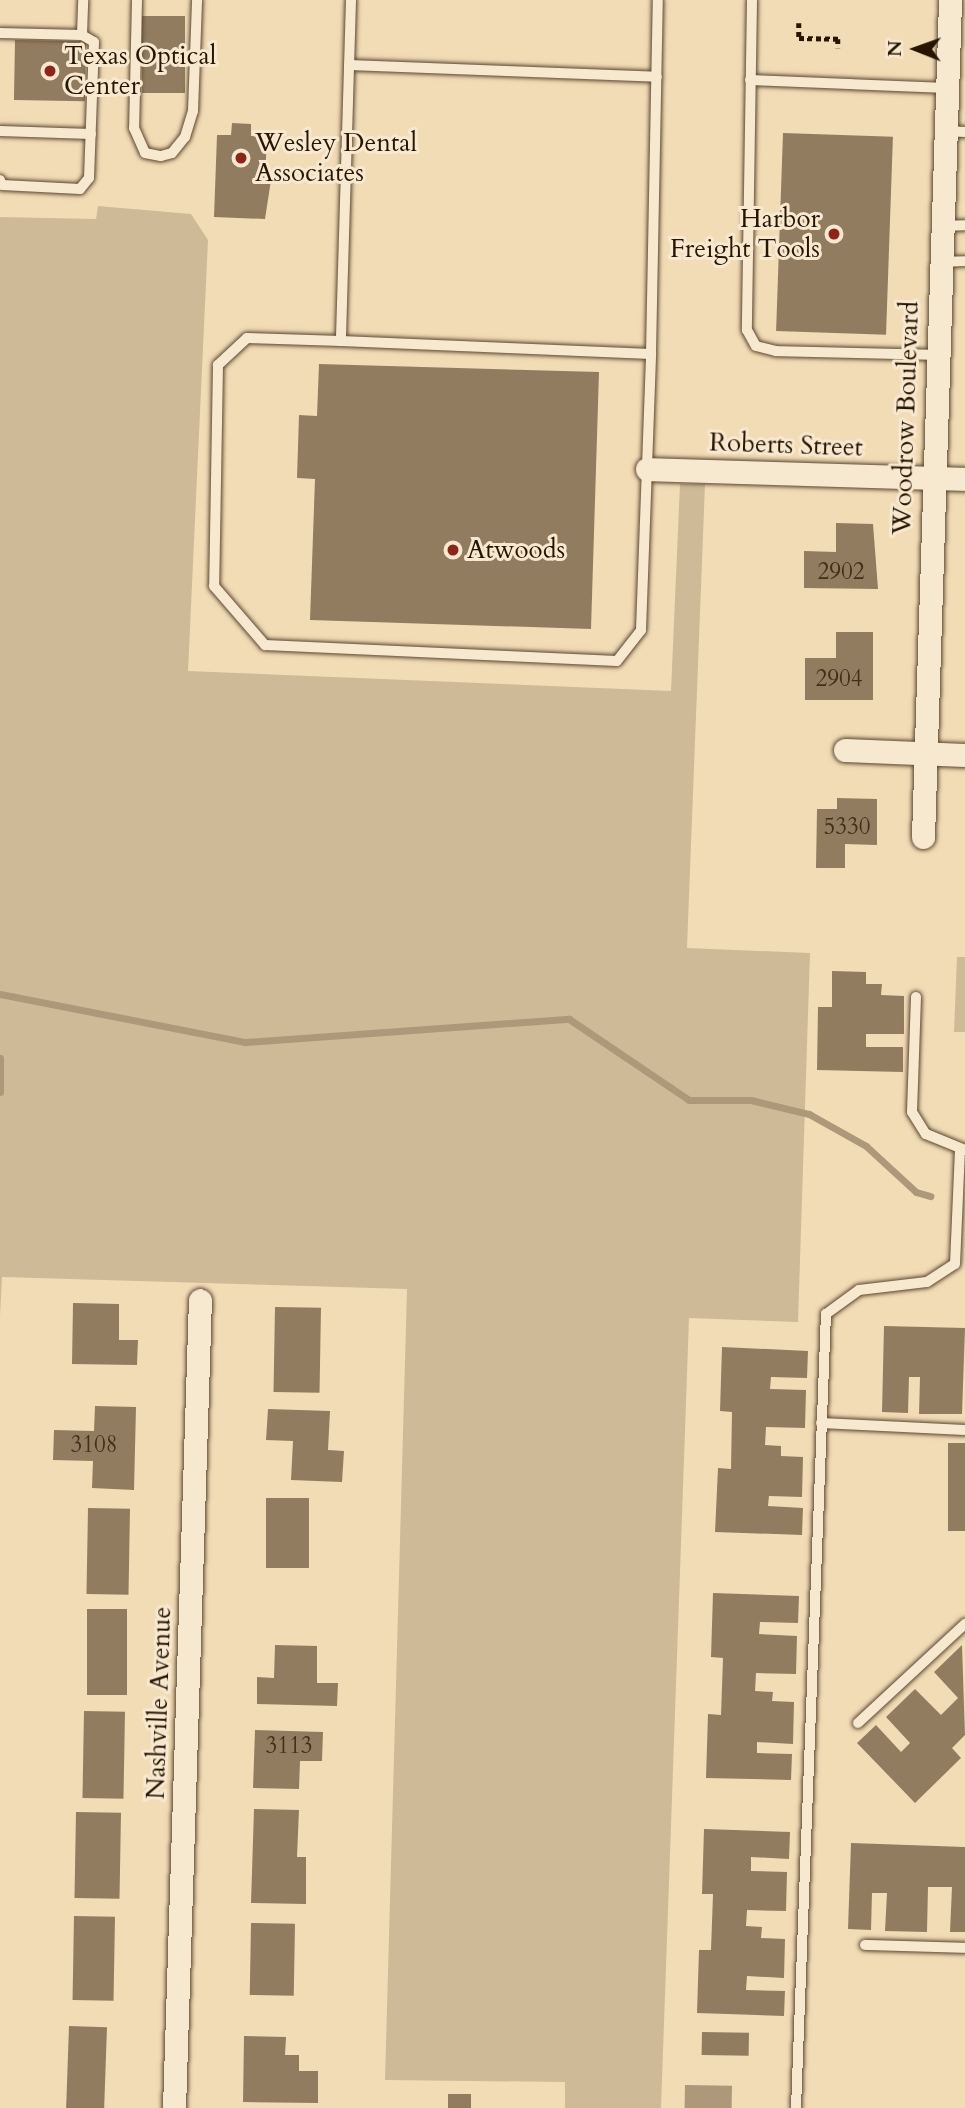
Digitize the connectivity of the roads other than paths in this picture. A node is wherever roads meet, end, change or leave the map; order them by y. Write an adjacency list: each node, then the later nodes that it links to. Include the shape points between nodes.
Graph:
1 (83, 0): 9 (lane)
2 (137, 0): 3 (lane, via 134,128 145,153 161,156 172,153 185,137 193,111)
3 (197, 0)
4 (351, 0): 10 (lane)
5 (659, 0): 11 (lane)
6 (752, 0): 12 (lane)
7 (950, 0): 13 (street, Woodrow Boulevard)
8 (0, 33): 9 (lane)
9 (82, 35): 16 (lane, via 94,42)
10 (349, 65): 11 (lane); 22 (lane)
11 (657, 77): 23 (lane)
12 (750, 80): 13 (lane); 24 (lane, via 746,310 747,330 756,346 776,351)
13 (947, 88): 15 (street, Woodrow Boulevard)
14 (0, 131): 16 (lane)
15 (955, 131): 19 (street, Woodrow Boulevard)
16 (91, 134): 17 (lane, via 89,178 80,189 2,185)
17 (0, 180)
18 (965, 225): 19 (lane)
19 (941, 226): 21 (street, Woodrow Boulevard)
20 (965, 261): 21 (lane)
21 (940, 262): 24 (street, Woodrow Boulevard)
22 (341, 341): 23 (lane); 25 (lane, via 247,338 218,365 214,586 265,645 617,661 641,630)
23 (652, 354): 25 (lane)
24 (936, 355): 26 (street, Woodrow Boulevard)
25 (648, 469): 26 (street, Roberts Street)
26 (931, 477): 27 (street, Roberts Street); 29 (street, Woodrow Boulevard)
27 (965, 479)
28 (845, 750): 29 (street)
29 (925, 753): 30 (street); 31 (street, Woodrow Boulevard)
30 (965, 755)
31 (923, 837)
32 (916, 998): 33 (lane, via 912,1112 926,1134)
33 (962, 1149): 35 (lane, via 955,1264 927,1282 859,1290 826,1314)
34 (200, 1300): 41 (street, Nashville Avenue)
35 (821, 1423): 36 (lane); 42 (lane)
36 (965, 1430)
37 (965, 1624): 38 (lane)
38 (858, 1723)
39 (865, 1945): 40 (lane)
40 (965, 1948)
41 (174, 2108)
42 (796, 2108)

